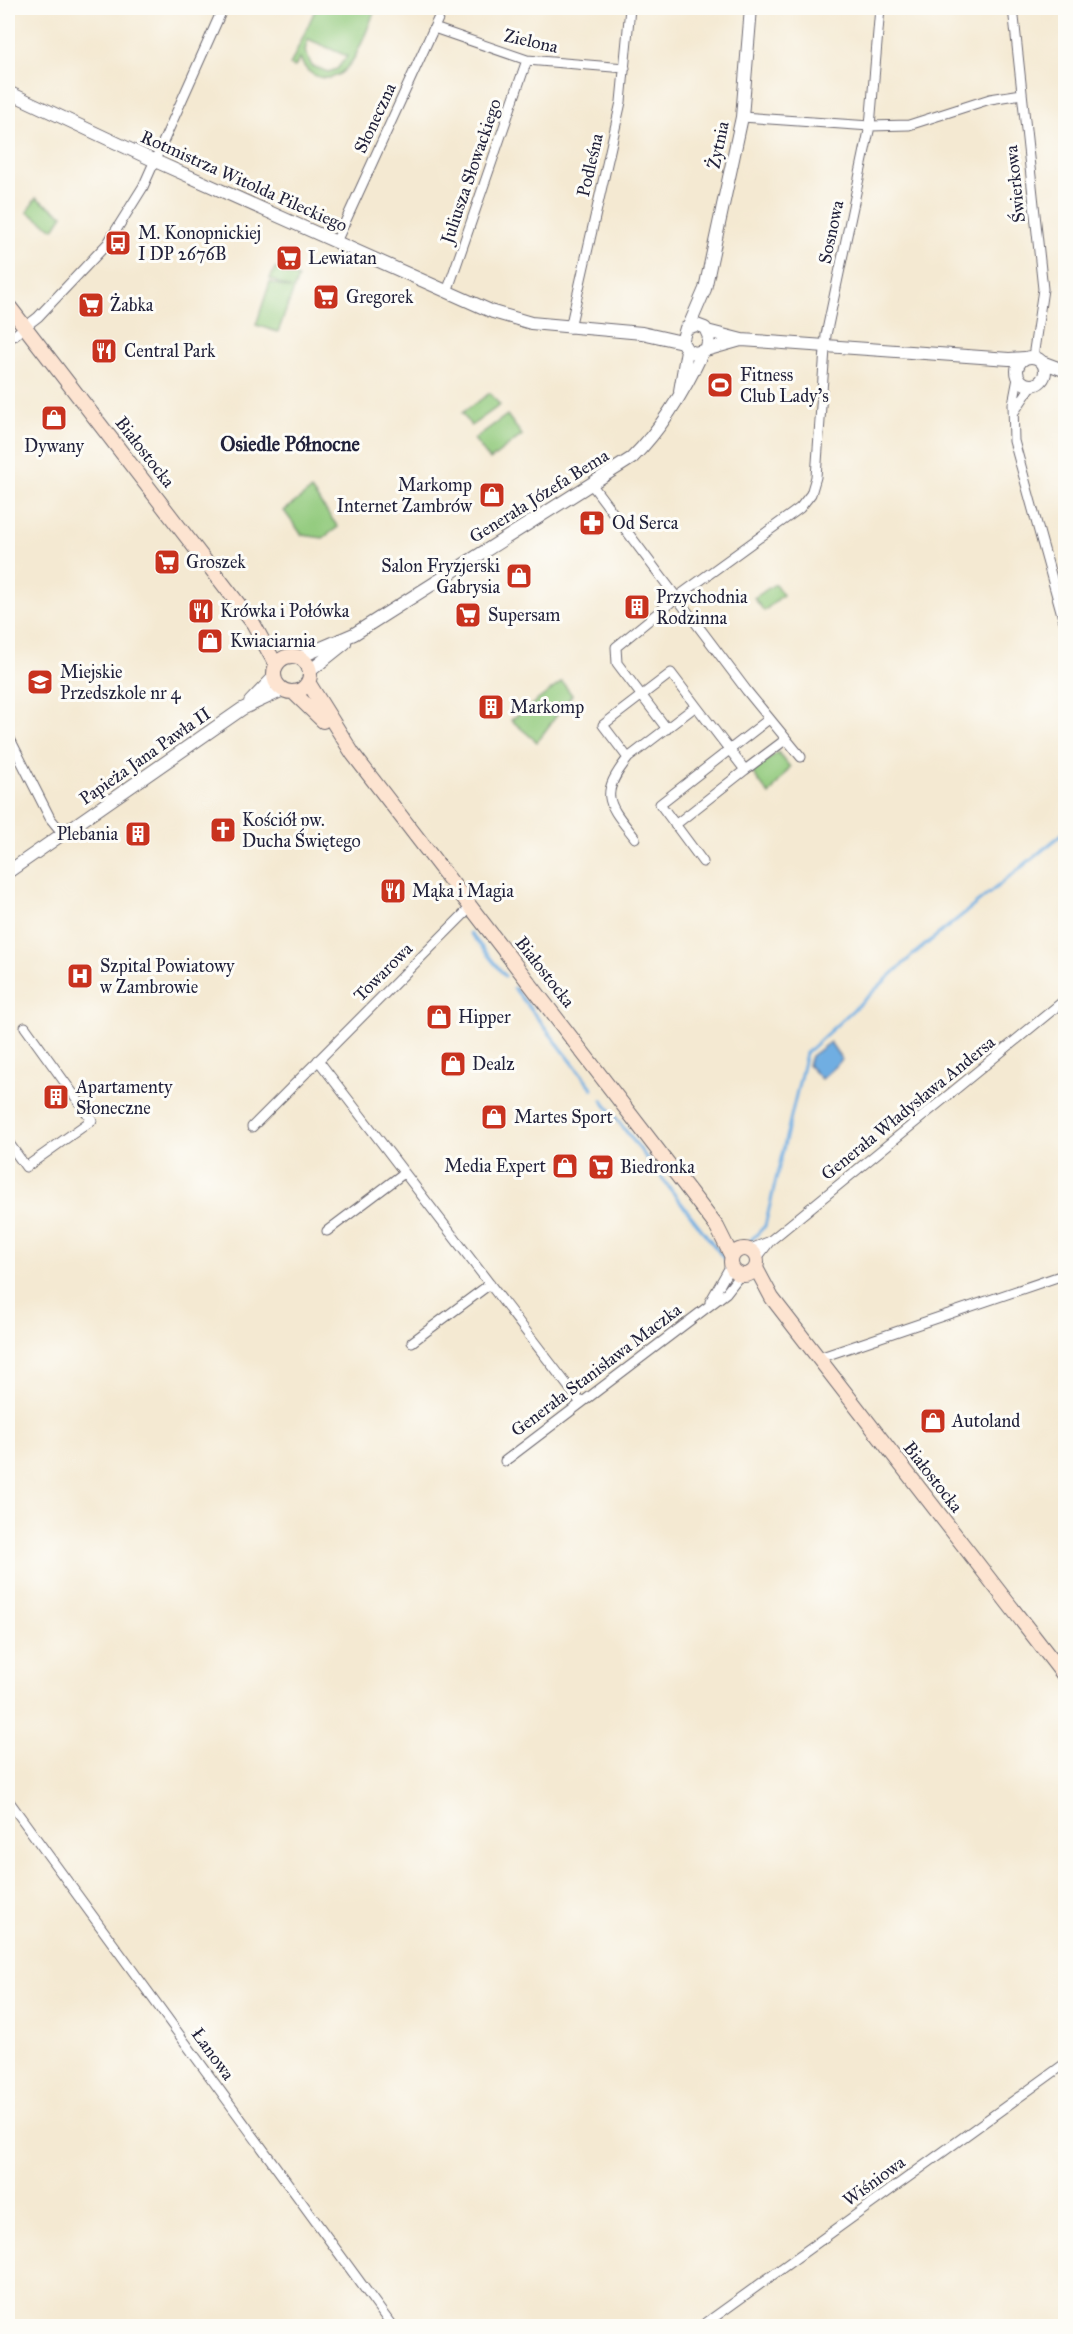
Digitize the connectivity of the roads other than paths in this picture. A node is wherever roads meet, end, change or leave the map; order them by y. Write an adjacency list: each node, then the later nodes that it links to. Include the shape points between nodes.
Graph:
1 (223, 8): 14 (street)
2 (443, 8): 7 (street, Słoneczna)
3 (630, 8): 9 (street, Podleśna)
4 (751, 8): 12 (street, Żytnia)
5 (880, 8): 13 (street, Sosnowa)
6 (1013, 8): 11 (street, Świerkowa)
7 (434, 28): 8 (street, Zielona); 15 (street, Słoneczna)
8 (527, 60): 9 (street, Zielona); 17 (street, Juliusza Słowackiego)
9 (625, 68): 21 (street, Podleśna, via 621,102)
10 (8, 92): 14 (street, Rotmistrza Witolda Pileckiego)
11 (1022, 94): 13 (street, via 990,99 909,125); 30 (street, Świerkowa, via 1043,289)
12 (742, 117): 13 (street); 16 (street, Żytnia)
13 (870, 126): 26 (street, Sosnowa)
14 (155, 161): 15 (street, Rotmistrza Witolda Pileckiego); 19 (street, via 108,243)
15 (336, 242): 17 (street, Rotmistrza Witolda Pileckiego)
16 (705, 288): 20 (street, Żytnia); 22 (street, Żytnia)
17 (447, 292): 21 (street, Rotmistrza Witolda Pileckiego, via 521,321)
18 (8, 304): 19 (main road, Białostocka)
19 (26, 327): 24 (street); 39 (main road, Białostocka)
20 (688, 327): 22 (street, via 697,325); 23 (street, Rotmistrza Witolda Pileckiego); 27 (street)
21 (570, 328): 23 (street, Rotmistrza Witolda Pileckiego)
22 (706, 330): 25 (street); 28 (street, via 710,337)
23 (642, 333): 27 (street, Rotmistrza Witolda Pileckiego)
24 (8, 340)
25 (742, 340): 26 (street); 28 (street)
26 (825, 345): 29 (street); 38 (street, Sosnowa, via 816,477 811,494 800,508)
27 (684, 346): 28 (street, via 695,353); 35 (street)
28 (705, 349): 35 (street, Generała Józefa Bema)
29 (976, 355): 30 (street); 32 (street)
30 (1033, 359): 31 (street); 32 (street, via 1018,364); 34 (street, via 1045,371)
31 (1065, 371)
32 (1017, 375): 34 (street, via 1025,384); 36 (street)
33 (1065, 378): 34 (street)
34 (1037, 382): 36 (street)
35 (680, 393): 37 (street, Generała Józefa Bema, via 651,440)
36 (1014, 412): 40 (street, via 1014,441)
37 (592, 485): 38 (street); 41 (street, Generała Józefa Bema)
38 (676, 598): 46 (street, Sosnowa, via 616,647 617,663); 49 (street)
39 (253, 622): 42 (main road, Białostocka); 43 (main road, Białostocka)
40 (1065, 629)
41 (354, 634): 42 (street, Generała Józefa Bema); 44 (street, Generała Józefa Bema)
42 (295, 657): 43 (main road); 44 (main road, Białostocka)
43 (275, 671): 45 (main road, Białostocka); 48 (street, Papieża Jana Pawła II)
44 (309, 677): 45 (main road); 52 (main road, Białostocka)
45 (288, 691): 48 (street, Papieża Jana Pawła II); 52 (main road, Białostocka)
46 (642, 696): 47 (street, via 671,673); 50 (street); 56 (street, via 603,725)
47 (696, 706): 50 (street); 54 (street)
48 (242, 709): 59 (street, Papieża Jana Pawła II)
49 (769, 719): 53 (street); 54 (street)
50 (667, 729): 56 (street)
51 (8, 735): 59 (street, via 50,818)
52 (342, 739): 63 (main road, Białostocka)
53 (785, 740): 55 (street); 57 (street)
54 (729, 750): 57 (street); 58 (street, via 660,804)
55 (801, 757)
56 (628, 758): 60 (street, via 614,776 608,795)
57 (745, 770): 58 (street)
58 (675, 825): 61 (street)
59 (64, 836): 62 (street, Papieża Jana Pawła II)
60 (635, 838)
61 (703, 862)
62 (8, 872)
63 (471, 907): 66 (street, Towarowa); 71 (main road, Białostocka)
64 (1065, 999): 71 (street, Generała Władysława Andersa)
65 (25, 1027): 68 (street, via 92,1120 26,1167)
66 (318, 1060): 67 (street, Towarowa); 69 (street)
67 (252, 1126)
68 (8, 1142)
69 (404, 1173): 70 (street); 73 (street)
70 (327, 1231)
71 (744, 1262): 75 (main road, Białostocka); 76 (street, Generała Stanisława Maczka, via 726,1293)
72 (1065, 1274): 75 (street)
73 (490, 1284): 74 (street); 76 (street)
74 (412, 1342)
75 (819, 1358): 78 (main road, Białostocka)
76 (581, 1402): 77 (street, Generała Stanisława Maczka)
77 (505, 1461)
78 (1065, 1678)
79 (8, 1800): 81 (street, Łanowa)
80 (1065, 2063): 82 (street, Wiśniowa)
81 (392, 2326)
82 (702, 2326)

